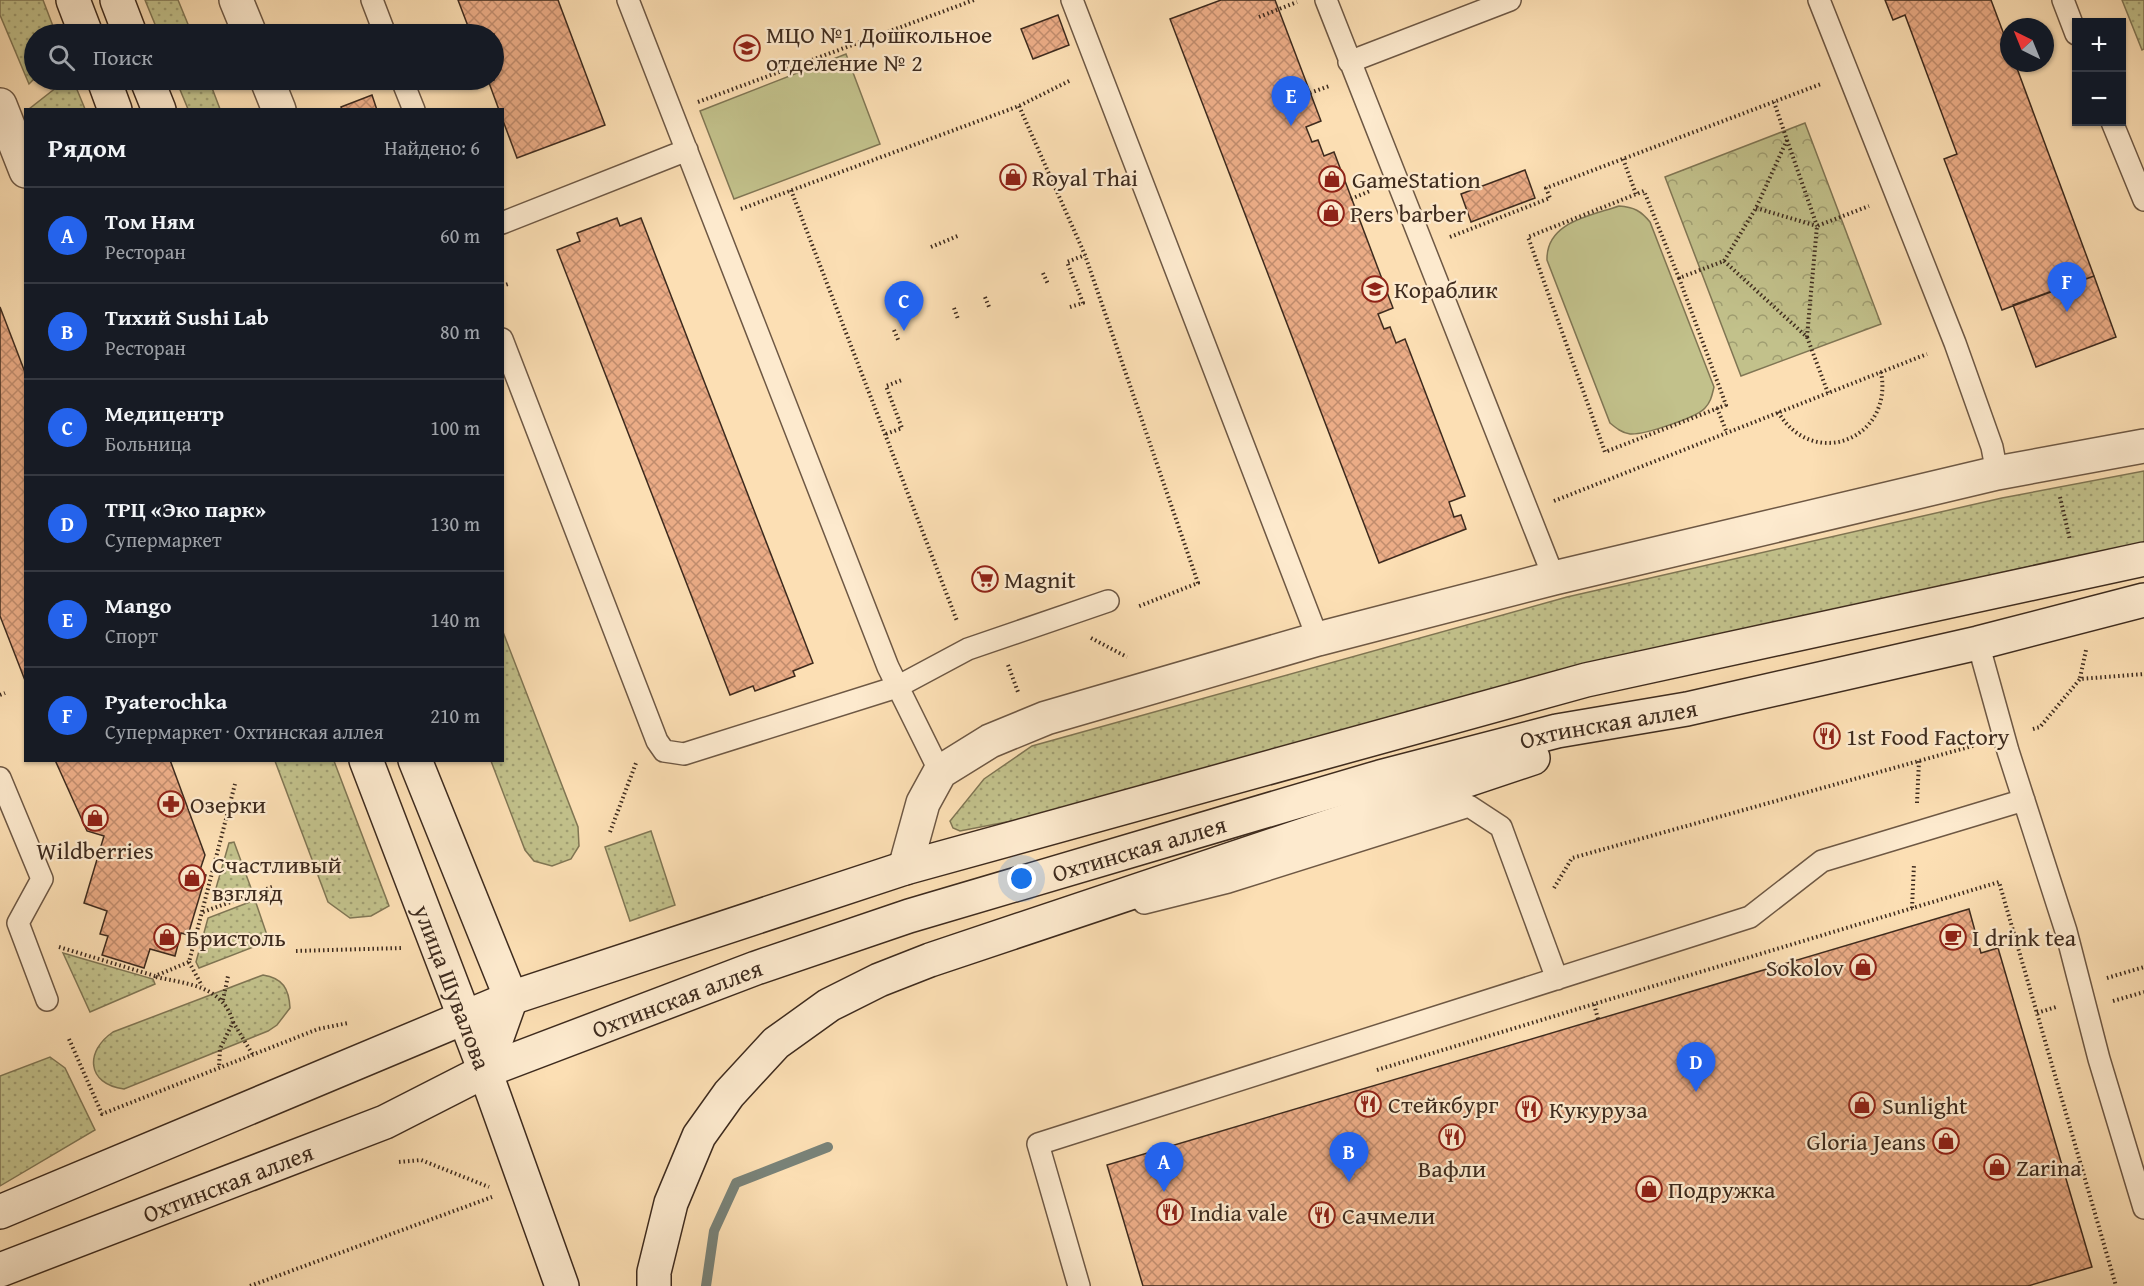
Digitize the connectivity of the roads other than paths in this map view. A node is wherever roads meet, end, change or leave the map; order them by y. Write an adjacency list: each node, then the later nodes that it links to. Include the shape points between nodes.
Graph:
1 (73, 0): 11 (street)
2 (117, 0): 12 (street)
3 (236, 0): 13 (street)
4 (372, 0): 14 (lane)
5 (628, 0): 28 (lane)
6 (1326, 0): 16 (lane)
7 (1510, 0): 16 (lane)
8 (1819, 0): 34 (lane, via 1955,343 1992,447)
9 (2063, 0): 15 (lane)
10 (1079, 2): 39 (lane)
11 (82, 24)
12 (126, 24)
13 (246, 24)
14 (381, 24)
15 (2072, 24)
16 (1349, 62): 36 (lane)
17 (108, 90): 22 (street)
18 (151, 90): 23 (street)
19 (271, 90): 24 (street)
20 (406, 90): 25 (lane)
21 (0, 105): 27 (street)
22 (114, 108)
23 (158, 108)
24 (278, 108)
25 (413, 108)
26 (2114, 126): 30 (lane)
27 (7, 143): 29 (street)
28 (687, 150): 31 (lane); 41 (lane)
29 (24, 168)
30 (2144, 200)
31 (504, 222)
32 (504, 344): 41 (lane, via 664,751 684,754)
33 (2144, 446): 34 (street)
34 (1997, 473): 36 (street)
35 (2144, 559): 48 (street, Охтинская аллея, via 1586,680)
36 (1554, 578): 39 (street)
37 (2144, 600): 40 (street, Охтинская аллея)
38 (1108, 601): 41 (lane, via 968,649)
39 (1318, 639): 45 (street, via 1046,718 990,741)
40 (1978, 643): 42 (street, Охтинская аллея); 47 (lane)
41 (897, 687): 45 (lane)
42 (1687, 709): 49 (street); 54 (street, Охтинская аллея, via 1557,731 1391,774 965,898 756,968)
43 (367, 762): 53 (street, улица Шувалова)
44 (416, 762): 51 (street, улица Шувалова)
45 (940, 772): 48 (street, via 923,803)
46 (0, 778): 52 (lane, via 42,879 18,923)
47 (2024, 800): 50 (lane, via 1822,861 1750,917); 55 (lane, via 2066,931)
48 (905, 867): 51 (street, Охтинская аллея)
49 (974, 946): 50 (lane, via 1228,882 1469,806 1501,826); 59 (street, via 879,980 829,1005 776,1043 729,1094 699,1136 671,1203)
50 (1557, 979): 60 (lane, via 1038,1144)
51 (511, 998): 53 (street, Охтинская аллея); 54 (street, улица Шувалова)
52 (47, 999)
53 (464, 1016): 54 (street, улица Шувалова); 56 (street, Охтинская аллея)
54 (485, 1071): 57 (street, Охтинская аллея, via 385,1122); 58 (street)
55 (2144, 1208)
56 (0, 1212)
57 (0, 1270)
58 (562, 1286)
59 (654, 1286)
60 (1079, 1286)

